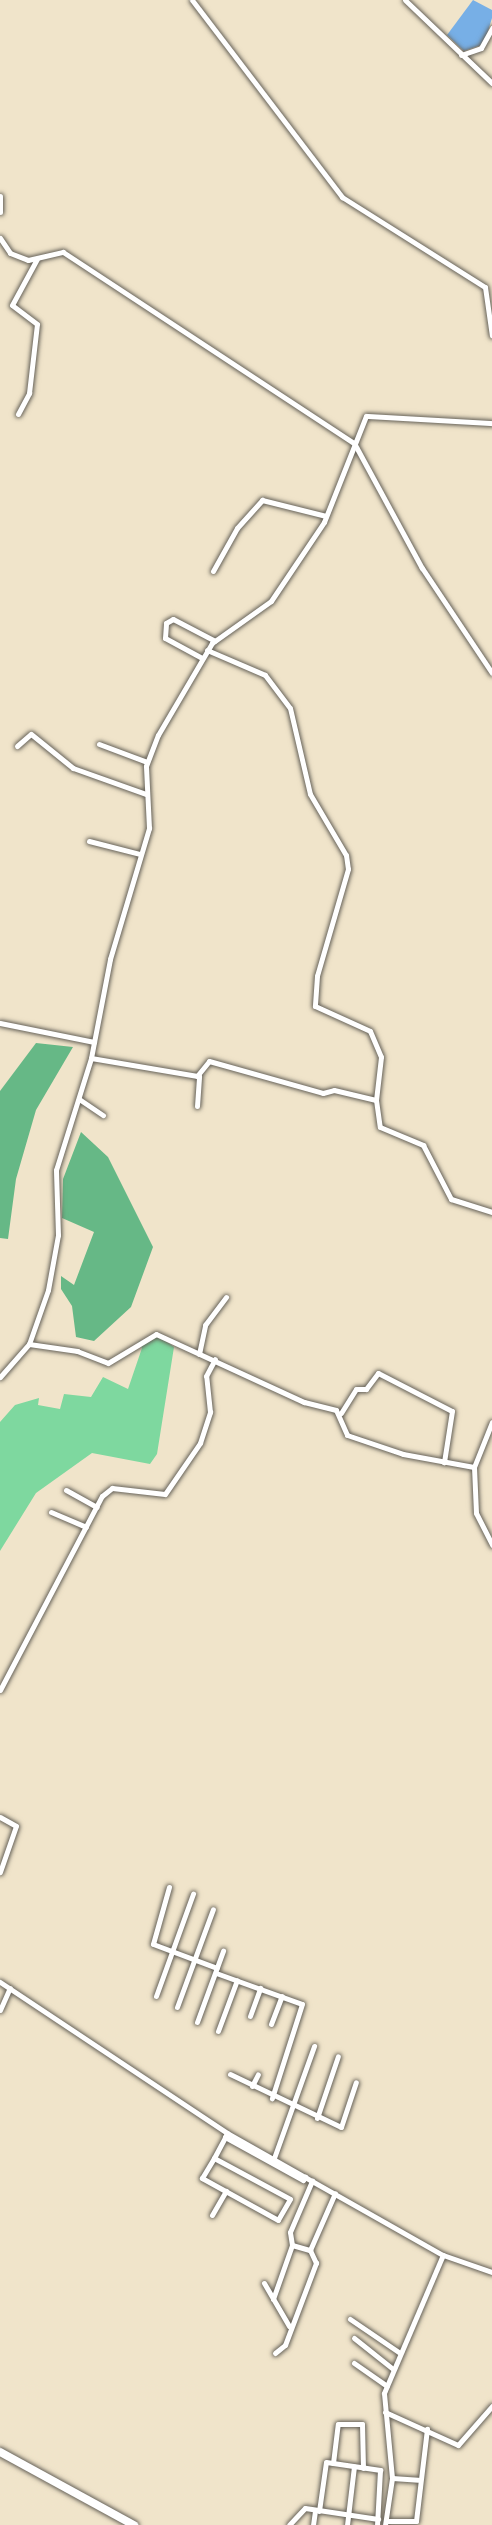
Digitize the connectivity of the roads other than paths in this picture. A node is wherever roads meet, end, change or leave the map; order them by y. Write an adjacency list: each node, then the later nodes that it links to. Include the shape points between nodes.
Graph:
1 (192, 0): 10 (street, via 342,197 485,287)
2 (405, 0): 4 (street)
3 (492, 28): 4 (street, via 481,48)
4 (461, 55): 5 (street)
5 (492, 82)
6 (0, 196): 7 (street)
7 (0, 212)
8 (0, 238): 9 (street, via 10,253)
9 (37, 259): 11 (street, via 12,305 37,324 29,393); 13 (street, via 63,252)
10 (492, 336)
11 (18, 414)
12 (492, 423): 13 (street, via 369,415)
13 (354, 443): 14 (street); 19 (street, via 422,568)
14 (326, 516): 15 (street, via 262,500 237,528); 16 (street, via 271,602)
15 (213, 571)
16 (215, 641): 17 (street); 18 (street, via 173,618 166,623 165,638)
17 (207, 650): 18 (street); 31 (street, via 259,671 290,708 310,794 346,855 348,869 314,993 317,1008 370,1031 381,1057)
18 (202, 658): 22 (street)
19 (492, 673)
20 (99, 744): 22 (street)
21 (17, 746): 23 (street, via 31,734 73,768)
22 (147, 762): 23 (street)
23 (146, 794): 25 (street, via 149,828)
24 (89, 841): 25 (street)
25 (140, 854): 27 (street, via 110,959)
26 (0, 1023): 27 (street)
27 (94, 1042): 28 (street)
28 (91, 1058): 29 (street); 30 (street)
29 (195, 1076): 31 (street, via 209,1062 323,1093 334,1090); 32 (street)
30 (79, 1099): 33 (street); 36 (street, via 56,1170 57,1252)
31 (376, 1100): 34 (street, via 380,1127 423,1145 451,1199)
32 (197, 1106)
33 (103, 1115)
34 (492, 1212)
35 (226, 1297): 37 (street, via 205,1325)
36 (29, 1344): 37 (street, via 76,1351 108,1363 151,1334 179,1349); 39 (street)
37 (199, 1354): 38 (street)
38 (215, 1359): 40 (street, via 304,1402); 45 (street, via 206,1376 211,1405 206,1432 158,1497 112,1488)
39 (0, 1376)
40 (342, 1413): 42 (street, via 347,1435); 42 (street, via 356,1389 366,1389 378,1372 452,1411)
41 (492, 1422): 43 (street)
42 (444, 1462): 43 (street)
43 (474, 1467): 48 (street, via 476,1513)
44 (66, 1490): 45 (street)
45 (97, 1507): 47 (street)
46 (51, 1512): 47 (street)
47 (86, 1527): 49 (street)
48 (492, 1545)
49 (0, 1690)
50 (0, 1817): 51 (street, via 16,1825)
51 (2, 1859): 52 (street)
52 (0, 1872)
53 (170, 1887): 57 (street, via 151,1941)
54 (193, 1894): 57 (street)
55 (213, 1909): 58 (street)
56 (224, 1951): 59 (street)
57 (173, 1952): 58 (street); 64 (street)
58 (195, 1960): 59 (street); 66 (street)
59 (217, 1970): 60 (street); 69 (street)
60 (237, 1980): 63 (street); 71 (street)
61 (0, 1982): 62 (street)
62 (10, 1988): 67 (street); 81 (street, via 160,2085)
63 (260, 1988): 65 (street); 68 (street)
64 (156, 1996)
65 (282, 1996): 70 (street); 78 (street, via 300,2002 302,2009)
66 (177, 2007)
67 (0, 2010)
68 (250, 2016)
69 (197, 2022)
70 (271, 2024)
71 (218, 2031)
72 (314, 2046): 79 (street)
73 (338, 2056): 80 (street)
74 (231, 2074): 77 (street)
75 (258, 2074): 77 (street)
76 (356, 2082): 80 (street, via 341,2127)
77 (252, 2086): 78 (street)
78 (272, 2098): 79 (street)
79 (294, 2108): 80 (street); 83 (street)
80 (317, 2118)
81 (226, 2135): 82 (street); 83 (street); 84 (street)
82 (214, 2158): 86 (street, via 202,2178); 86 (street, via 290,2199 278,2220)
83 (274, 2158): 84 (street)
84 (305, 2177): 85 (street)
85 (312, 2181): 87 (street); 89 (street, via 290,2232)
86 (226, 2191): 88 (street)
87 (335, 2193): 90 (street); 91 (street)
88 (212, 2215)
89 (292, 2245): 90 (street); 94 (street)
90 (310, 2250): 96 (street, via 316,2263)
91 (443, 2255): 92 (street); 99 (street)
92 (492, 2272)
93 (264, 2283): 94 (street)
94 (273, 2299): 96 (street)
95 (350, 2319): 99 (street)
96 (289, 2326): 98 (street)
97 (354, 2338): 101 (street)
98 (279, 2350)
99 (400, 2353): 101 (street)
100 (354, 2363): 102 (street)
101 (393, 2369): 102 (street)
102 (387, 2386): 104 (street)
103 (492, 2406): 105 (street, via 462,2444)
104 (385, 2412): 105 (street); 110 (street)
105 (427, 2429): 111 (street)
106 (0, 2452): 116 (main road)
107 (333, 2463): 108 (street); 109 (street, via 338,2424 362,2424); 112 (street, via 326,2462)
108 (354, 2466): 109 (street); 113 (street)
109 (363, 2468): 114 (street, via 383,2474)
110 (392, 2478): 111 (street); 115 (street)
111 (418, 2480): 115 (street, via 416,2521)
112 (317, 2510): 113 (street); 117 (street, via 301,2510); 118 (street)
113 (349, 2515): 114 (street); 119 (street)
114 (377, 2522)
115 (385, 2523)
116 (134, 2525)
117 (289, 2525)
118 (313, 2525)
119 (347, 2525)

